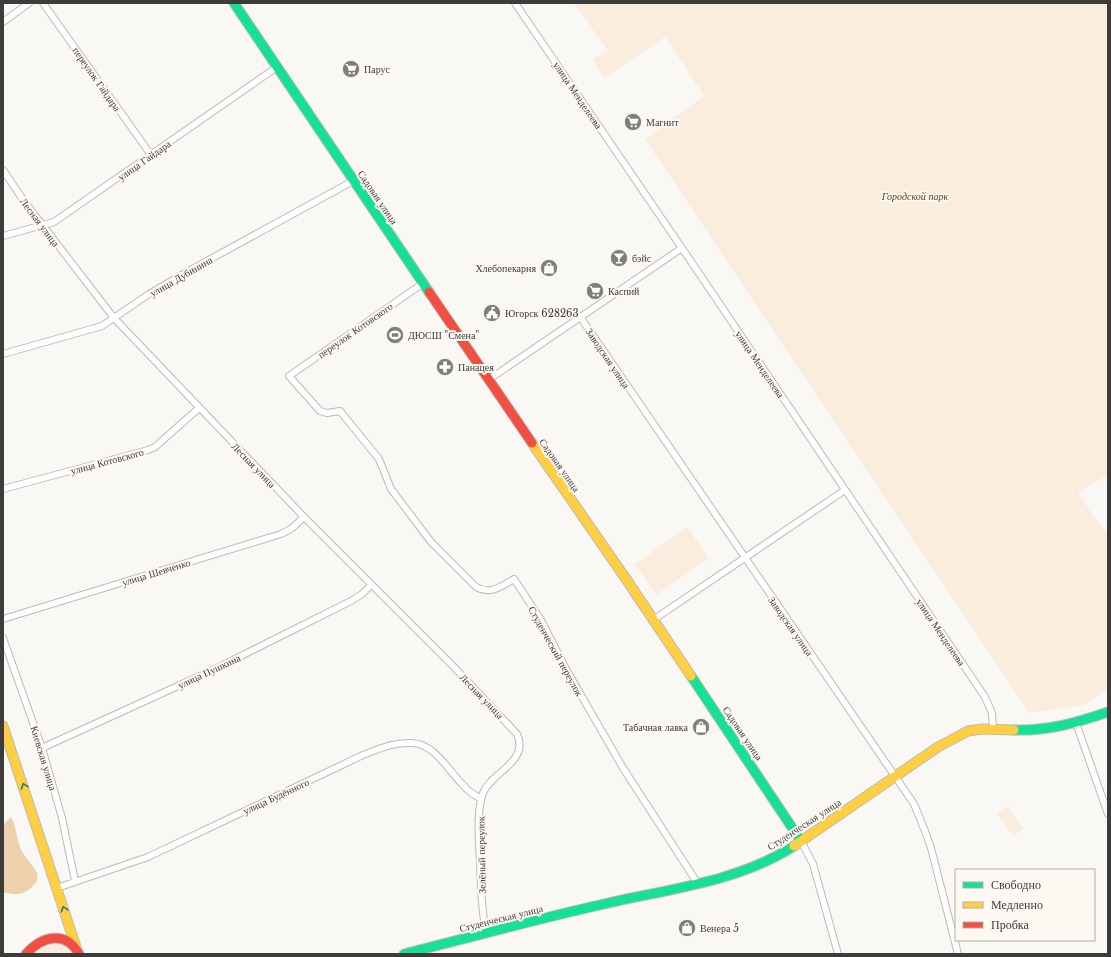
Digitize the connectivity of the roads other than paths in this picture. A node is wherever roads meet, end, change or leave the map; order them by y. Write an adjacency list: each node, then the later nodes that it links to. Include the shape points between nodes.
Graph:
1 (29, 3): 5 (street)
2 (43, 3): 7 (street, переулок Гайдара)
3 (234, 3): 6 (street, Садовая улица)
4 (515, 3): 12 (street, улица Менделеева)
5 (3, 22)
6 (278, 67): 7 (street, улица Гайдара); 9 (street, Садовая улица)
7 (151, 154): 10 (street, улица Гайдара, via 65,215)
8 (3, 170): 10 (street, Лесная улица)
9 (353, 181): 13 (street, Садовая улица); 14 (street, улица Дубинина, via 185,273)
10 (43, 225): 11 (street, улица Гайдара); 14 (street, Лесная улица)
11 (3, 236)
12 (682, 248): 15 (street); 21 (street, улица Менделеева)
13 (422, 284): 17 (street, переулок Котовского); 18 (street, Садовая улица)
14 (114, 318): 16 (street, улица Дубинина, via 102,326); 19 (street, Лесная улица)
15 (581, 318): 18 (street); 23 (street, Заводская улица)
16 (3, 354)
17 (289, 376): 39 (street, Студенческий переулок, via 320,411 340,411 379,459 391,489 431,542 476,586 482,590 495,590 514,579 541,620 623,768)
18 (488, 380): 26 (street, Садовая улица)
19 (199, 408): 20 (street, улица Котовского, via 155,447 148,450); 22 (street, Лесная улица)
20 (3, 489)
21 (845, 490): 23 (street); 31 (street, улица Менделеева, via 985,697 992,713)
22 (304, 517): 24 (street, Лесная улица); 25 (street, улица Шевченко, via 282,534)
23 (744, 558): 26 (street); 34 (street, Заводская улица)
24 (371, 585): 32 (street, Лесная улица, via 512,727); 33 (street, улица Пушкина, via 351,601 219,667)
25 (3, 619)
26 (653, 620): 37 (street, Садовая улица)
27 (3, 638): 33 (street, Киевская улица)
28 (1108, 713): 29 (street, Студенческая улица)
29 (1076, 723): 31 (street, Студенческая улица, via 1036,729); 36 (street)
30 (3, 726): 40 (street, one-way to 30)
31 (993, 729): 34 (street, Студенческая улица, via 975,730 958,735)
32 (520, 745): 35 (street, Зелёный переулок, via 515,759 489,784)
33 (42, 748): 38 (street, Киевская улица, via 62,818)
34 (895, 776): 37 (street, Студенческая улица); 46 (street, Заводская улица, via 914,804 925,831)
35 (481, 799): 38 (street, улица Будённого, via 462,785 439,757 422,744 401,743 364,755 148,857); 41 (street, Зелёный переулок, via 479,849)
36 (1108, 814)
37 (801, 841): 39 (street, Студенческая улица, via 767,861); 45 (street, Садовая улица, via 813,864)
38 (75, 881): 40 (street, улица Будённого)
39 (698, 884): 41 (street, Студенческая улица)
40 (57, 888): 42 (street, one-way to 40)
41 (486, 932): 44 (street, Студенческая улица)
42 (77, 950): 43 (street, via 66,940 55,938 35,945)
43 (26, 954)
44 (404, 954)
45 (838, 954)
46 (958, 954)

